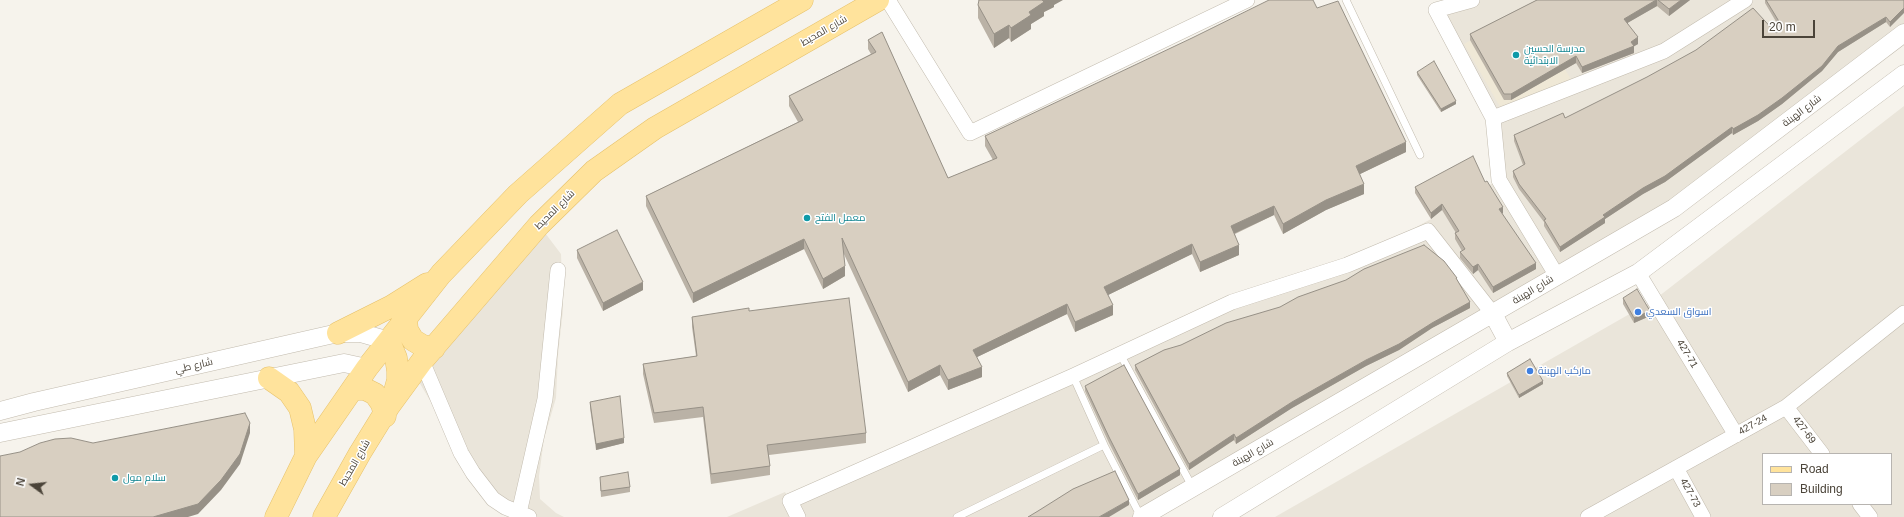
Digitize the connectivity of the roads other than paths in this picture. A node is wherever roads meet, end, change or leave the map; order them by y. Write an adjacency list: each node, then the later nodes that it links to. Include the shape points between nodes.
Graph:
1 (802, 0): 14 (main road, via 620,104 518,194)
2 (878, 0): 23 (main road, شارع المحيط, via 655,128 594,171 539,225)
3 (888, 0): 4 (street, via 970,133)
4 (1247, 0)
5 (1346, 0): 11 (lane)
6 (1472, 0): 10 (street, via 1436,10)
7 (1745, 0): 10 (street, via 1664,51)
8 (1904, 33): 15 (street, شارع الهبنة, via 1674,208)
9 (1904, 74): 13 (street)
10 (1493, 118): 15 (street, via 1499,180)
11 (1420, 155)
12 (558, 270): 40 (street, via 545,399)
13 (1638, 273): 21 (street); 33 (street, 427-71)
14 (442, 274): 18 (main road); 19 (main road, via 392,306)
15 (1557, 276): 16 (street, شارع الهبنة)
16 (1493, 314): 21 (street); 22 (street, via 1428,231 1347,265 1232,302); 38 (street, شارع الهبنة)
17 (1904, 314): 29 (street, 427-24)
18 (406, 318): 20 (main road); 23 (main road, via 407,330)
19 (338, 333): 20 (street, شارع طي, via 361,333); 31 (street, شارع طي)
20 (388, 341): 24 (main road); 25 (main road, via 396,358)
21 (1508, 342): 46 (street)
22 (1120, 354): 26 (street); 38 (lane)
23 (428, 355): 25 (main road, via 411,368); 30 (main road, شارع المحيط); 40 (street, via 461,453 493,499)
24 (367, 368): 25 (main road, via 379,372); 27 (street, via 344,362); 28 (main road)
25 (398, 372): 30 (main road, via 396,389)
26 (1073, 376): 34 (lane); 43 (street, via 790,501)
27 (269, 378): 32 (street); 36 (main road, via 289,392 300,408 305,429)
28 (353, 389): 30 (main road, via 364,389 375,394); 36 (main road)
29 (1786, 407): 33 (street, 427-24); 35 (street, 427-69)
30 (387, 411): 42 (main road, شارع المحيط)
31 (0, 412)
32 (0, 433)
33 (1736, 435): 37 (street, 427-24)
34 (1104, 445): 44 (lane); 45 (lane)
35 (1821, 453)
36 (306, 456): 41 (main road)
37 (1676, 468): 47 (street, 427-24); 48 (street, 427-73)
38 (1193, 488): 45 (street, شارع الهبنة)
39 (1861, 505): 49 (street)
40 (522, 516)
41 (276, 517)
42 (324, 517)
43 (798, 517)
44 (957, 517)
45 (1142, 517)
46 (1222, 517)
47 (1588, 517)
48 (1704, 517)
49 (1870, 517)

